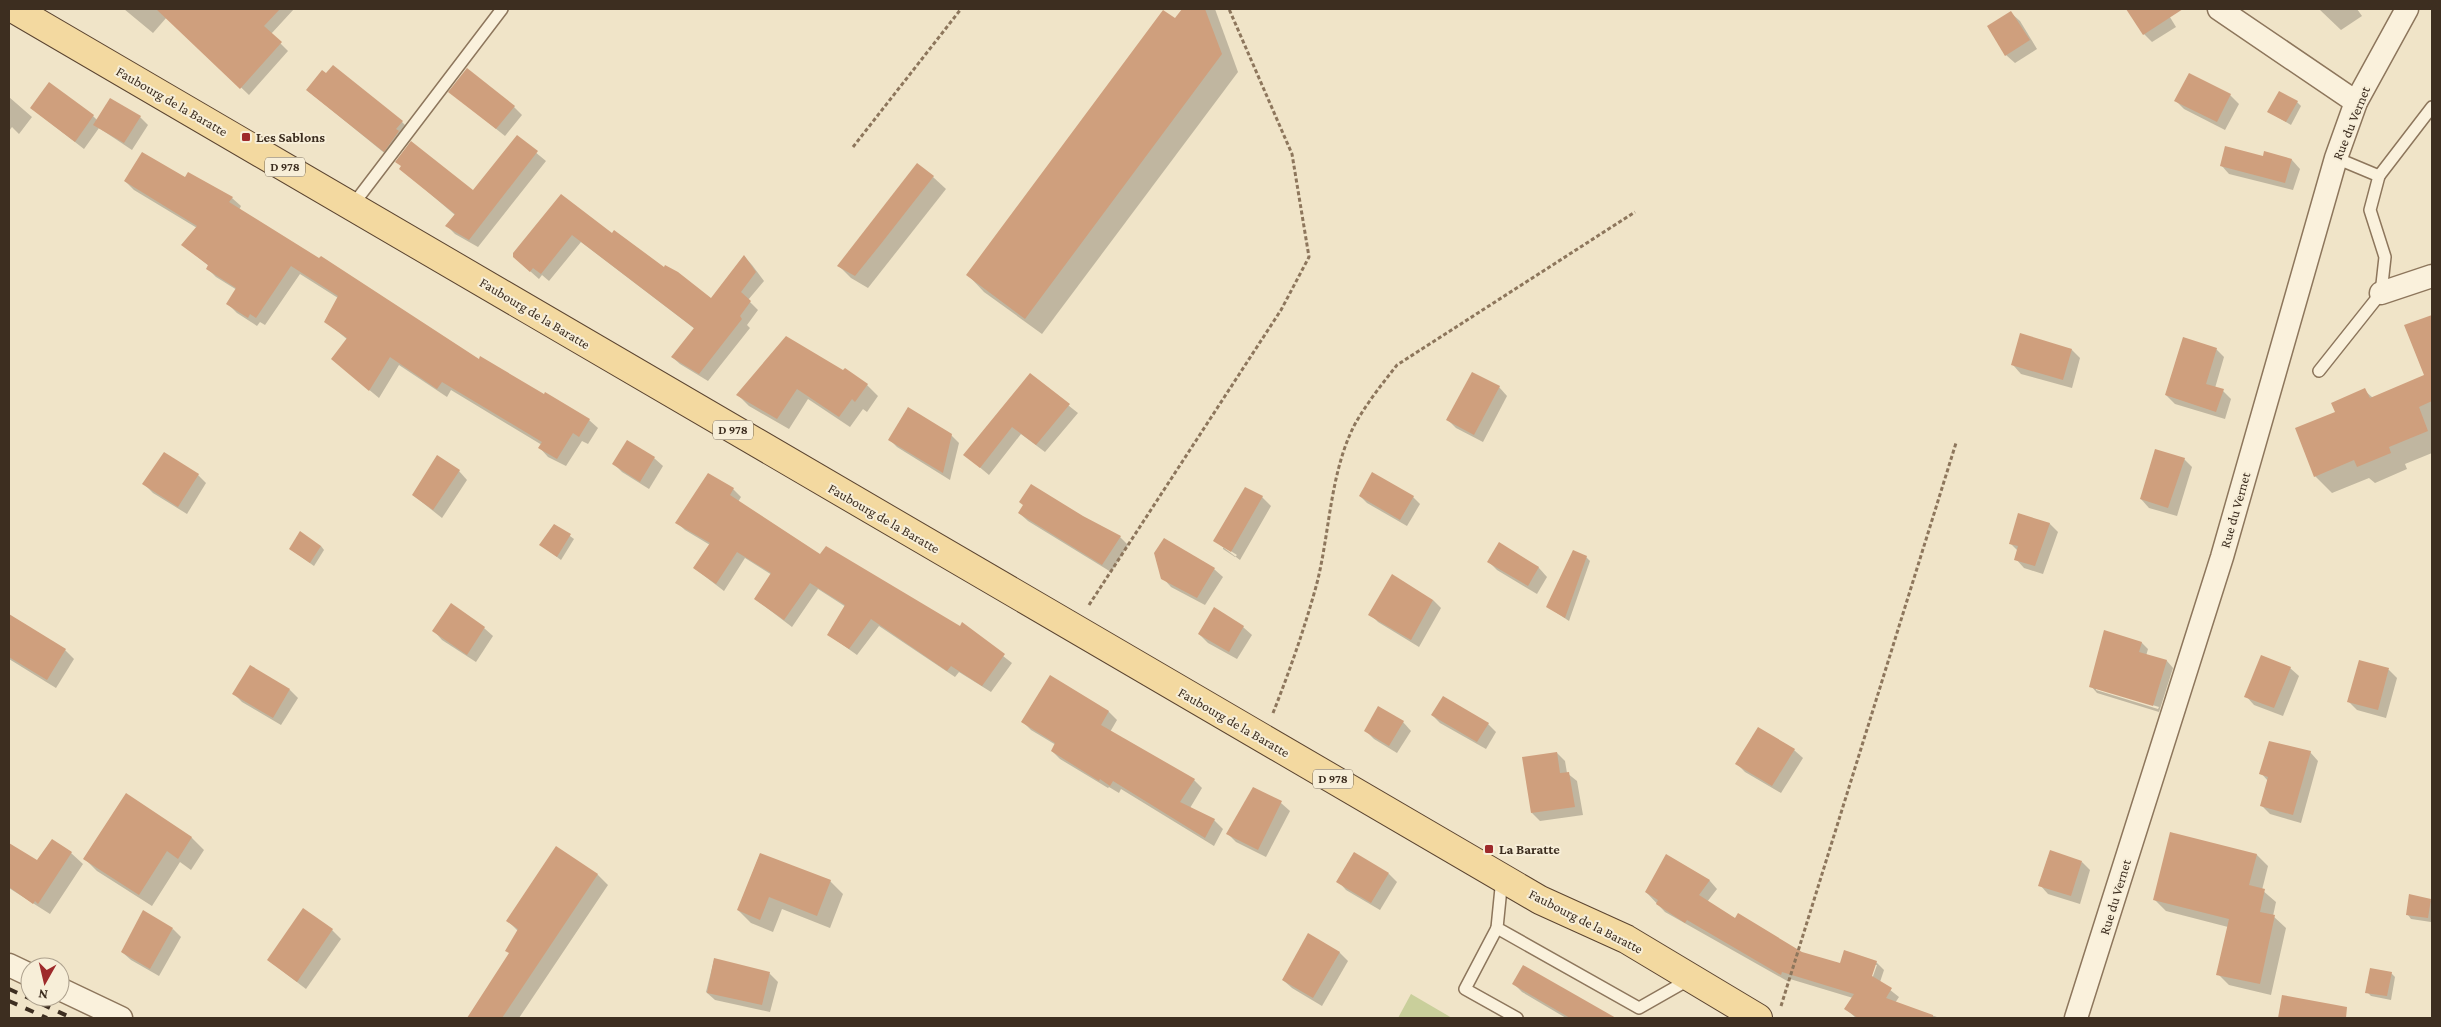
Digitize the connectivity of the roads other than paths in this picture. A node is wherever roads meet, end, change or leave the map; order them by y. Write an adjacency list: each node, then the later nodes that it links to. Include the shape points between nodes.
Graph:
1 (14, 9): 9 (main road, Faubourg de la Baratte / D 978)
2 (502, 9): 9 (lane)
3 (2219, 9): 5 (street)
4 (2407, 9): 5 (street, Rue du Vernet)
5 (2356, 102): 7 (street, Rue du Vernet)
6 (2432, 107): 8 (lane)
7 (2336, 158): 8 (lane); 22 (street, Rue du Vernet, via 2222,557)
8 (2379, 176): 11 (lane, via 2370,210 2385,257)
9 (352, 206): 13 (main road, Faubourg de la Baratte / D 978)
10 (2432, 276): 11 (street)
11 (2381, 293): 12 (lane)
12 (2319, 371)
13 (1502, 877): 14 (lane); 15 (main road, Faubourg de la Baratte / D 978, via 1540,900 1626,939)
14 (1497, 928): 17 (lane); 20 (lane, via 1465,989)
15 (1691, 978): 17 (lane); 18 (main road, Faubourg de la Baratte / D 978)
16 (70, 994): 19 (street)
17 (1639, 1008): 21 (lane)
18 (1769, 1014)
19 (121, 1018)
20 (1517, 1018)
21 (1632, 1018)
22 (2076, 1018)

